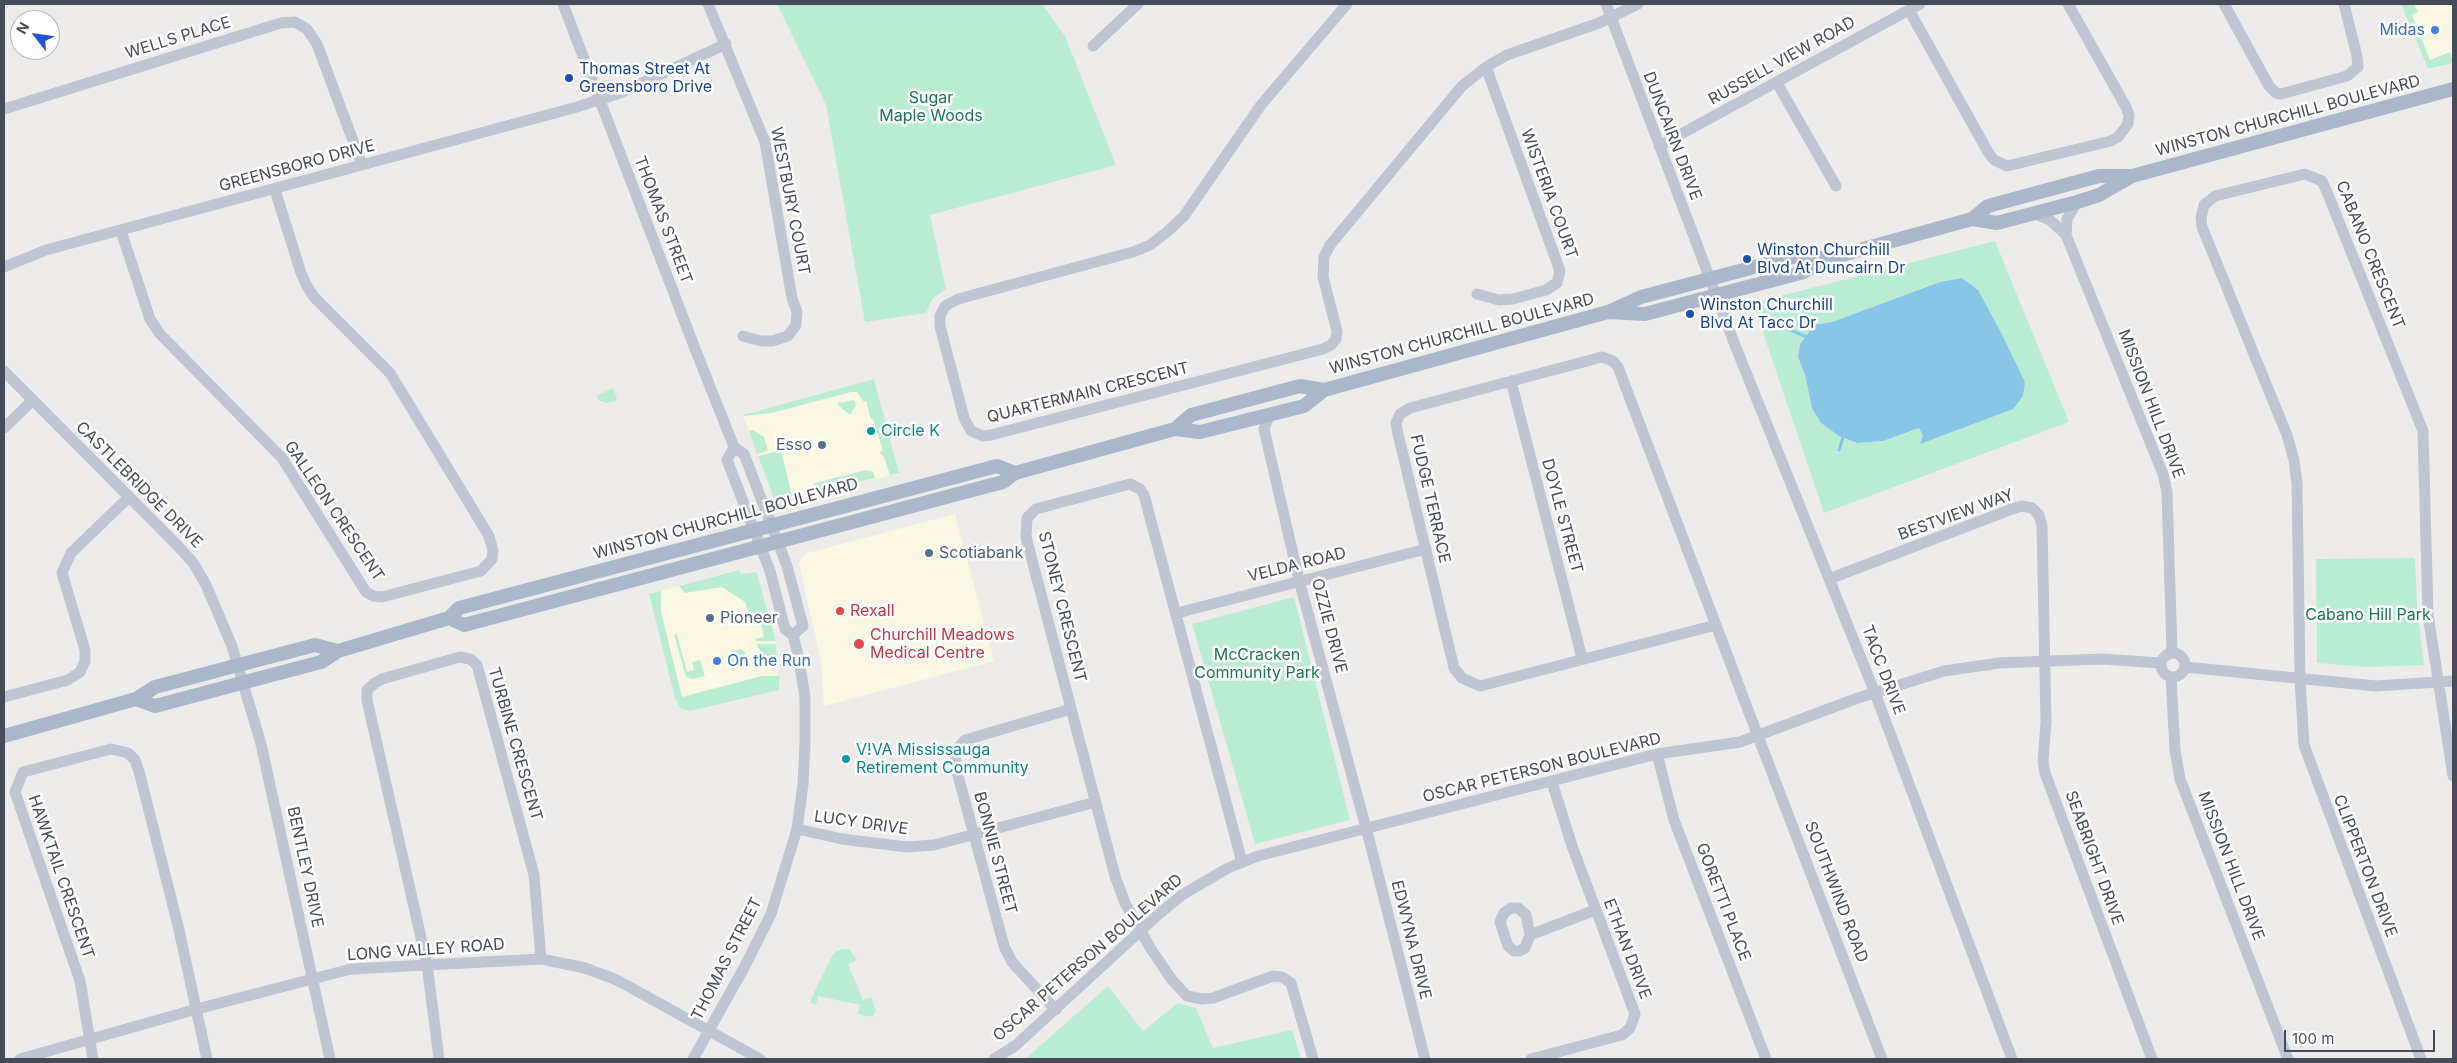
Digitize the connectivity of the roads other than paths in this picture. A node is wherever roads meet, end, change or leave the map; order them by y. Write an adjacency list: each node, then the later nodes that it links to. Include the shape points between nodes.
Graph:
1 (563, 4): 18 (street, THOMAS STREET)
2 (708, 4): 13 (street, WESTBURY COURT)
3 (1138, 4): 14 (street)
4 (1346, 4): 15 (street, QUARTERMAIN CRESCENT, via 1261,105 1184,216 1168,232 1134,252 958,299 945,306 940,326 964,418 971,431 991,436 1331,345 1336,339 1336,323 1322,268 1330,245 1462,86)
5 (1606, 4): 12 (street, DUNCAIRN DRIVE)
6 (1638, 4): 12 (street, QUARTERMAIN CRESCENT)
7 (1920, 4): 11 (street, RUSSELL VIEW ROAD)
8 (2068, 4): 11 (street, via 2126,107 2128,124 2111,141 2013,166 2000,164 1988,152)
9 (2224, 4): 10 (street, via 2269,86 2281,94 2347,76 2358,67)
10 (2344, 4)
11 (1909, 10): 16 (street, RUSSELL VIEW ROAD)
12 (1610, 17): 15 (street, QUARTERMAIN CRESCENT, via 1507,55); 20 (street, DUNCAIRN DRIVE)
13 (726, 44): 18 (street, GREENSBORO DRIVE); 36 (street, WESTBURY COURT, via 765,142 797,312 796,325 788,336 761,341)
14 (1093, 46)
15 (1486, 66): 33 (street, WISTERIA COURT, via 1560,271 1557,283 1538,292 1499,300)
16 (1777, 83): 20 (street, RUSSELL VIEW ROAD); 23 (street)
17 (2453, 89): 22 (main road, WINSTON CHURCHILL BOULEVARD)
18 (600, 100): 21 (street, GREENSBORO DRIVE); 46 (street, THOMAS STREET)
19 (4, 110): 21 (street, WELLS PLACE, via 281,23 295,22 307,29 317,44)
20 (1659, 146): 32 (street, DUNCAIRN DRIVE)
21 (362, 165): 24 (street, GREENSBORO DRIVE)
22 (2132, 176): 25 (main road, WINSTON CHURCHILL BOULEVARD, via 2099,195); 27 (main road, WINSTON CHURCHILL BOULEVARD, via 2090,178 1988,206)
23 (1836, 186)
24 (275, 190): 28 (street, GREENSBORO DRIVE); 28 (street, GALLEON CRESCENT, via 307,286 314,297 390,373 489,536 492,559 481,571 382,597 366,592 282,458 160,334 150,319)
25 (2077, 202): 26 (main road, WINSTON CHURCHILL BOULEVARD); 29 (street, via 2067,220)
26 (2033, 213): 27 (main road, WINSTON CHURCHILL BOULEVARD, via 1997,223); 29 (street, MISSION HILL DRIVE, via 2054,223)
27 (1972, 219): 30 (main road, WINSTON CHURCHILL BOULEVARD)
28 (121, 231): 31 (street, GREENSBORO DRIVE, via 46,250)
29 (2066, 235): 61 (street, MISSION HILL DRIVE, via 2165,483 2169,507)
30 (1827, 259): 32 (main road, WINSTON CHURCHILL BOULEVARD, via 1800,255); 34 (main road, WINSTON CHURCHILL BOULEVARD, via 1804,272)
31 (4, 267)
32 (1710, 279): 34 (street, DUNCAIRN DRIVE); 35 (main road, WINSTON CHURCHILL BOULEVARD, via 1641,297)
33 (1477, 294)
34 (1716, 295): 35 (main road, WINSTON CHURCHILL BOULEVARD, via 1645,314); 54 (street, TACC DRIVE)
35 (1608, 312): 39 (main road, WINSTON CHURCHILL BOULEVARD)
36 (743, 336)
37 (4, 371): 40 (street, CASTLEBRIDGE DRIVE)
38 (1511, 382): 53 (street, FUDGE TERRACE, via 1410,408 1400,414 1396,423 1398,434); 58 (street, FUDGE TERRACE, via 1602,358 1613,361); 62 (street, DOYLE STREET)
39 (1324, 390): 41 (main road, WINSTON CHURCHILL BOULEVARD, via 1304,406); 44 (main road, WINSTON CHURCHILL BOULEVARD, via 1300,386 1191,415)
40 (32, 401): 43 (street); 48 (street, CASTLEBRIDGE DRIVE)
41 (1272, 414): 42 (main road, WINSTON CHURCHILL BOULEVARD); 45 (street)
42 (1245, 421): 44 (main road, WINSTON CHURCHILL BOULEVARD, via 1200,432); 45 (street)
43 (4, 428)
44 (1175, 429): 47 (main road, WINSTON CHURCHILL BOULEVARD)
45 (1264, 429): 55 (street, OZZIE DRIVE)
46 (734, 447): 49 (street, THOMAS STREET, via 744,454); 50 (street, THOMAS STREET, via 727,460)
47 (1015, 473): 49 (main road, WINSTON CHURCHILL BOULEVARD, via 997,466); 51 (main road, WINSTON CHURCHILL BOULEVARD, via 1003,482)
48 (130, 497): 65 (street, CASTLEBRIDGE DRIVE, via 194,564 206,585); 73 (street, via 71,553 62,573 85,650 80,672 68,680)
49 (772, 526): 50 (main road, WINSTON CHURCHILL BOULEVARD); 51 (street, THOMAS STREET)
50 (754, 530): 52 (street, THOMAS STREET); 57 (main road, WINSTON CHURCHILL BOULEVARD, via 459,608)
51 (778, 542): 52 (main road, WINSTON CHURCHILL BOULEVARD); 59 (street, THOMAS STREET, via 802,626)
52 (761, 547): 57 (main road, WINSTON CHURCHILL BOULEVARD, via 464,625); 59 (street, THOMAS STREET, via 785,629)
53 (1426, 549): 55 (street, VELDA ROAD); 62 (street, FUDGE TERRACE, via 1454,668 1462,678 1480,686)
54 (1830, 579): 63 (street, BESTVIEW WAY, via 2012,509 2032,508 2039,514 2042,526); 72 (street, TACC DRIVE)
55 (1299, 580): 56 (street, VELDA ROAD); 83 (street, OZZIE DRIVE)
56 (1177, 613): 75 (street, STONEY CRESCENT, via 1148,503 1134,485 1043,506 1031,513 1025,528 1026,537); 85 (street, STONEY CRESCENT)
57 (449, 618): 60 (main road, WINSTON CHURCHILL BOULEVARD)
58 (1716, 625): 62 (street, FUDGE TERRACE); 77 (street, FUDGE TERRACE)
59 (793, 635): 82 (street, THOMAS STREET, via 804,697 805,744)
60 (338, 651): 65 (main road, WINSTON CHURCHILL BOULEVARD, via 315,645); 70 (main road, WINSTON CHURCHILL BOULEVARD, via 321,662)
61 (2172, 652): 64 (street); 66 (street, via 2183,658)
62 (1582, 658)
63 (2044, 661): 64 (street, OSCAR PETERSON BOULEVARD, via 2112,659); 72 (street, OSCAR PETERSON BOULEVARD, via 1944,671); 110 (street, SEABRIGHT DRIVE, via 2045,773)
64 (2160, 663): 67 (street, via 2164,674)
65 (238, 665): 70 (street, CASTLEBRIDGE DRIVE); 74 (main road, WINSTON CHURCHILL BOULEVARD, via 155,687)
66 (2185, 666): 67 (street, via 2180,675); 68 (street)
67 (2172, 677): 111 (street, MISSION HILL DRIVE, via 2175,750 2180,779)
68 (2300, 679): 71 (street, via 2376,686); 71 (street, CABANO CRESCENT, via 2294,460 2287,435 2202,228 2201,218 2204,205 2215,196 2305,174 2317,178 2327,192 2423,431 2428,615); 112 (street, CLIPPERTON DRIVE, via 2302,732 2307,757)
69 (2453, 681): 71 (street)
70 (244, 682): 74 (main road, WINSTON CHURCHILL BOULEVARD, via 155,706); 91 (street, BENTLEY DRIVE, via 261,744)
71 (2438, 683): 79 (street, CABANO CRESCENT)
72 (1875, 694): 77 (street, OSCAR PETERSON BOULEVARD); 109 (street, TACC DRIVE)
73 (4, 697)
74 (136, 699): 76 (main road, WINSTON CHURCHILL BOULEVARD)
75 (1071, 709): 81 (street, STONEY CRESCENT); 84 (street, BONNIE STREET, via 965,740 959,745 955,762)
76 (4, 736)
77 (1758, 737): 78 (street, OSCAR PETERSON BOULEVARD); 108 (street, SOUTHWIND ROAD)
78 (1657, 754): 80 (street, OSCAR PETERSON BOULEVARD); 107 (street, GORETTI PLACE, via 1674,820)
79 (2453, 776)
80 (1552, 782): 83 (street, OSCAR PETERSON BOULEVARD); 86 (street, ETHAN DRIVE)
81 (1096, 802): 84 (street, LUCY DRIVE); 87 (street, STONEY CRESCENT, via 1120,890)
82 (796, 829): 84 (street, LUCY DRIVE, via 906,847 934,845); 94 (street, THOMAS STREET, via 771,914)
83 (1367, 830): 85 (street, OSCAR PETERSON BOULEVARD); 105 (street, EDWYNA DRIVE)
84 (974, 835): 93 (street, BONNIE STREET, via 1004,946 1012,962)
85 (1242, 862): 87 (street, OSCAR PETERSON BOULEVARD, via 1182,895)
86 (1595, 910): 88 (street); 106 (street, ETHAN DRIVE, via 1634,1010 1633,1022 1626,1032 1617,1037)
87 (1140, 931): 93 (street, OSCAR PETERSON BOULEVARD); 104 (street, STONEY CRESCENT, via 1179,989 1194,998 1213,998 1273,976 1287,980 1294,988)
88 (1530, 935)
89 (542, 959): 90 (street, LONG VALLEY ROAD); 90 (street, TURBINE CRESCENT, via 534,875 480,671 470,659 460,657 382,679 369,687 366,694); 94 (street, LONG VALLEY ROAD, via 585,968 617,980)
90 (427, 964): 91 (street, LONG VALLEY ROAD, via 351,970); 100 (street)
91 (313, 980): 92 (street, LONG VALLEY ROAD); 99 (street, BENTLEY DRIVE)
92 (197, 1009): 95 (street, LONG VALLEY ROAD); 95 (street, HAWKTAIL CRESCENT, via 135,760 128,752 111,749 45,766 23,772 15,792 80,982); 98 (street)
93 (1056, 1010): 103 (street, OSCAR PETERSON BOULEVARD, via 1016,1046)
94 (710, 1030): 101 (street, THOMAS STREET); 102 (street)
95 (90, 1038): 96 (street, LONG VALLEY ROAD); 97 (street)
96 (20, 1059)
97 (94, 1059)
98 (207, 1059)
99 (330, 1059)
100 (439, 1059)
101 (694, 1059)
102 (760, 1059)
103 (994, 1059)
104 (1313, 1059)
105 (1424, 1059)
106 (1531, 1059)
107 (1766, 1059)
108 (1882, 1059)
109 (2012, 1059)
110 (2152, 1059)
111 (2288, 1059)
112 (2421, 1059)

